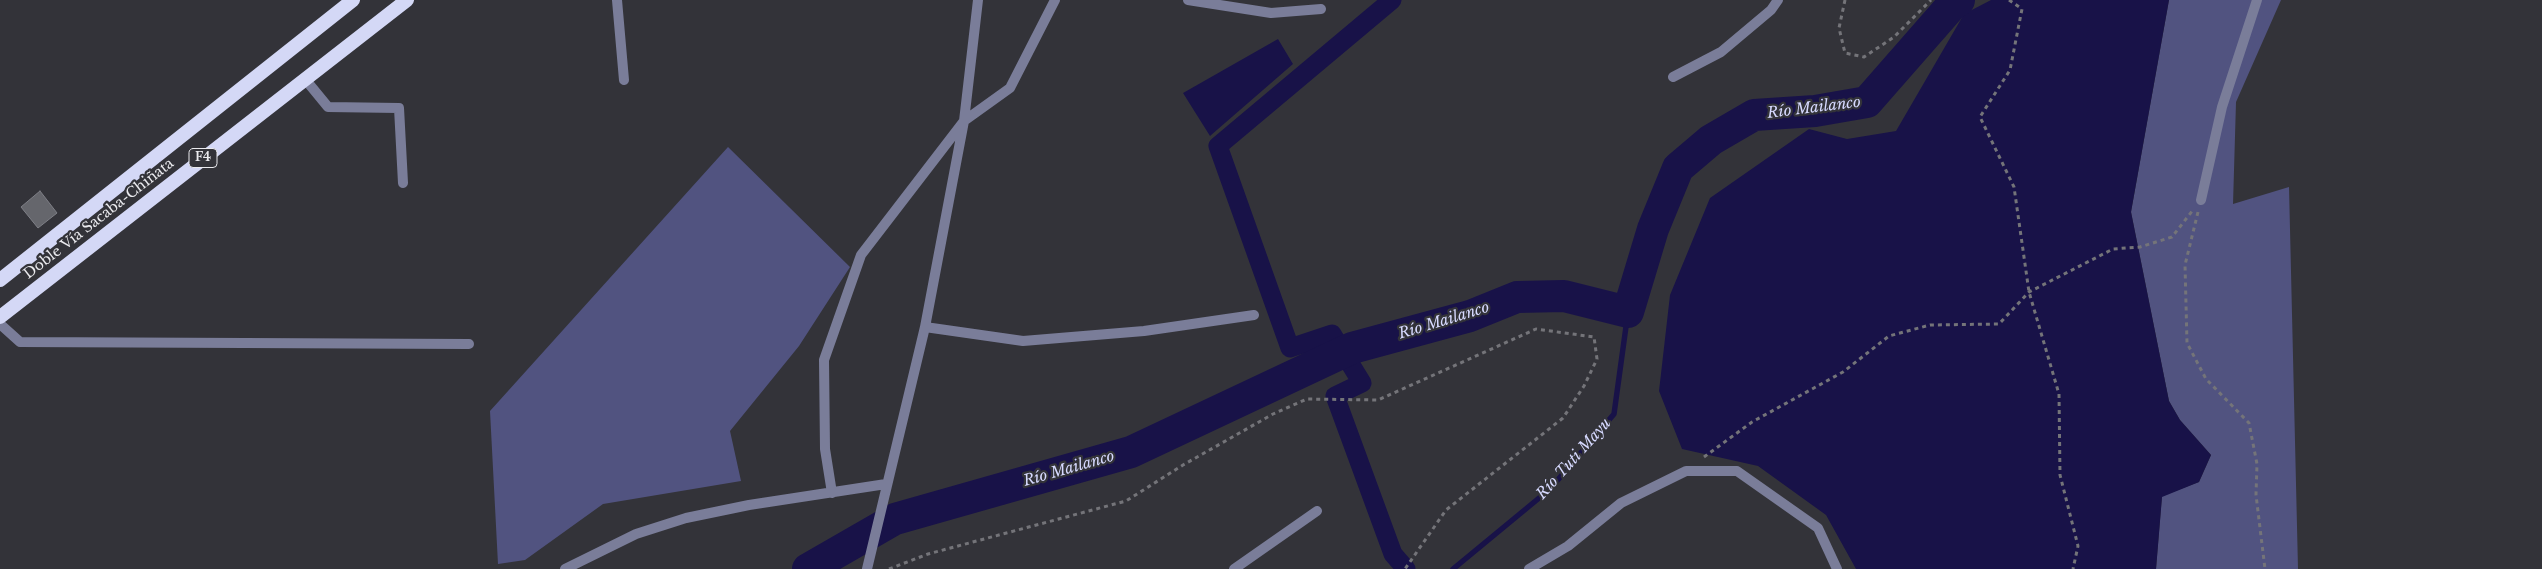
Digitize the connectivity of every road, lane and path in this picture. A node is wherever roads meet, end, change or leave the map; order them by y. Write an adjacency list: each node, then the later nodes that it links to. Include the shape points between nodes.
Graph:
1 (353, 0): 19 (highway, Doble Vía Sacaba-Chiñata / F4)
2 (407, 0): 14 (highway, Doble Vía Sacaba-Chiñata / F4)
3 (616, 0): 15 (street)
4 (978, 0): 16 (street)
5 (1055, 0): 16 (street, via 1010,88)
6 (1188, 0): 12 (street, via 1271,13)
7 (1778, 0): 13 (street, via 1772,10 1721,52)
8 (1845, 0): 9 (path, via 1839,28 1845,53 1864,57 1894,37)
9 (1931, 0)
10 (2009, 0): 20 (path, via 2022,9 2010,70 1980,118 2014,187)
11 (2258, 0): 18 (street, via 2222,106)
12 (1322, 9)
13 (1674, 78)
14 (305, 79): 17 (street, via 328,107 399,108); 22 (highway, Doble Vía Sacaba-Chiñata / F4)
15 (624, 80)
16 (964, 121): 24 (street); 28 (street, via 861,255 824,360 825,449)
17 (404, 183)
18 (2201, 200): 20 (path, via 2172,237 2140,247 2114,249); 38 (path, via 2186,264 2187,343 2206,379 2249,422 2258,464 2256,495)
19 (0, 280)
20 (2028, 292): 26 (path, via 1999,324 1930,325 1889,336 1843,372 1752,422); 37 (path, via 2059,394 2060,475 2078,546)
21 (1254, 315): 24 (street, via 1144,331 1023,341)
22 (0, 317)
23 (0, 324): 25 (street, via 20,342)
24 (925, 327): 27 (street)
25 (469, 344)
26 (1686, 470): 35 (street, via 1621,503 1568,546); 36 (street, via 1737,471 1818,528)
27 (886, 484): 28 (street); 31 (street)
28 (832, 493): 30 (street, via 686,518 636,534)
29 (1316, 511): 33 (street)
30 (565, 569)
31 (867, 569)
32 (889, 569): 34 (path, via 928,554 1126,501 1272,414 1307,399 1378,400 1536,329 1594,337 1597,359 1563,418 1446,510)
33 (1234, 569)
34 (1405, 569)
35 (1529, 569)
36 (1837, 569)
37 (2073, 569)
38 (2265, 569)

